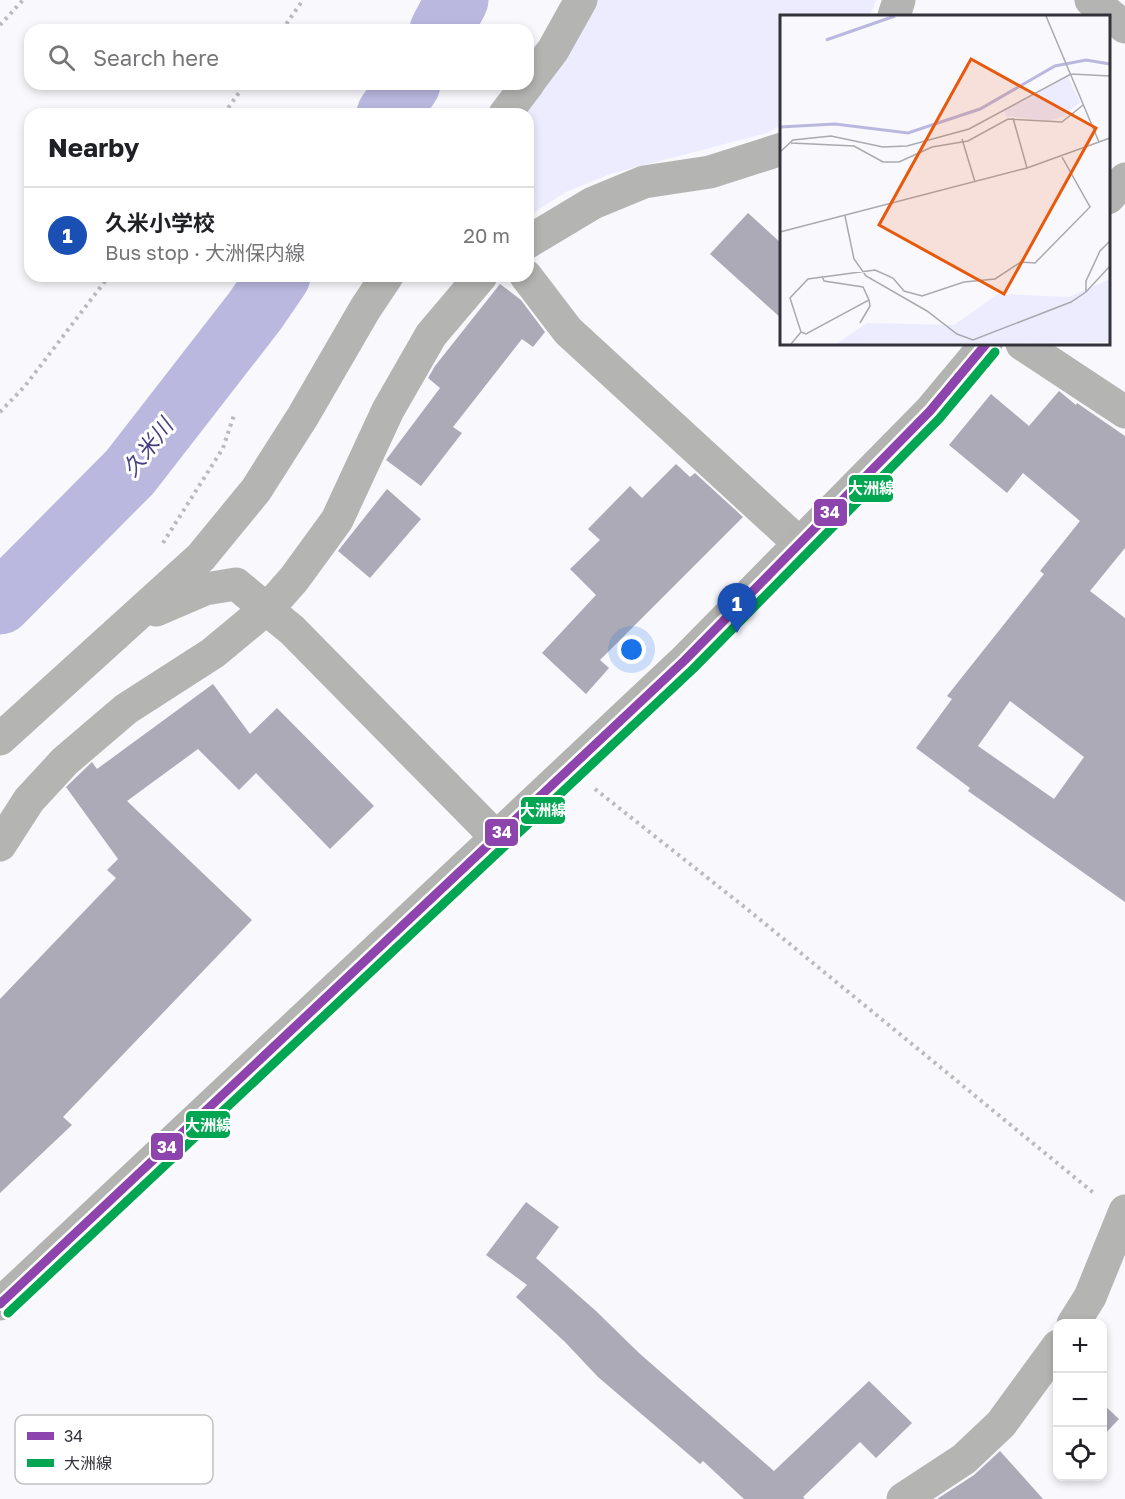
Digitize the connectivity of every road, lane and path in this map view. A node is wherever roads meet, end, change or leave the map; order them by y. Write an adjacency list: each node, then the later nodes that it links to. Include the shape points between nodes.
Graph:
1 (23, 0): 10 (path)
2 (303, 0): 9 (path)
3 (581, 0): 12 (street)
4 (899, 0): 6 (street)
5 (1091, 0): 8 (street)
6 (894, 15)
7 (1110, 15): 11 (street)
8 (1110, 15)
9 (286, 24)
10 (0, 25)
11 (1125, 27)
12 (534, 76)
13 (241, 90): 15 (path)
14 (523, 90): 16 (street)
15 (228, 108)
16 (510, 108)
17 (780, 150): 20 (street, via 710,172 644,182 593,203)
18 (1125, 179): 19 (main road)
19 (1110, 196)
20 (534, 238)
21 (104, 282): 27 (path, via 25,386)
22 (383, 282): 33 (street, via 256,490 201,557)
23 (476, 282): 32 (street, via 431,335 388,410 336,520 294,579)
24 (531, 282): 30 (street, via 568,331)
25 (985, 345): 30 (main road, via 930,411)
26 (1024, 345): 28 (street)
27 (0, 412)
28 (1125, 412)
29 (234, 414): 31 (path, via 223,448)
30 (801, 545): 35 (main road)
31 (161, 548)
32 (267, 608): 33 (street, via 236,584 205,589 173,601); 36 (street); 37 (street, via 213,653 126,709 65,760 29,800)
33 (120, 630): 34 (street)
34 (0, 739)
35 (568, 768): 36 (main road); 38 (path, via 1093,1192)
36 (496, 837): 39 (main road)
37 (0, 845)
38 (1124, 1211): 40 (street, via 1090,1297)
39 (0, 1304)
40 (1076, 1319)
41 (1053, 1353): 42 (street, via 1002,1424 964,1459)
42 (903, 1499)

